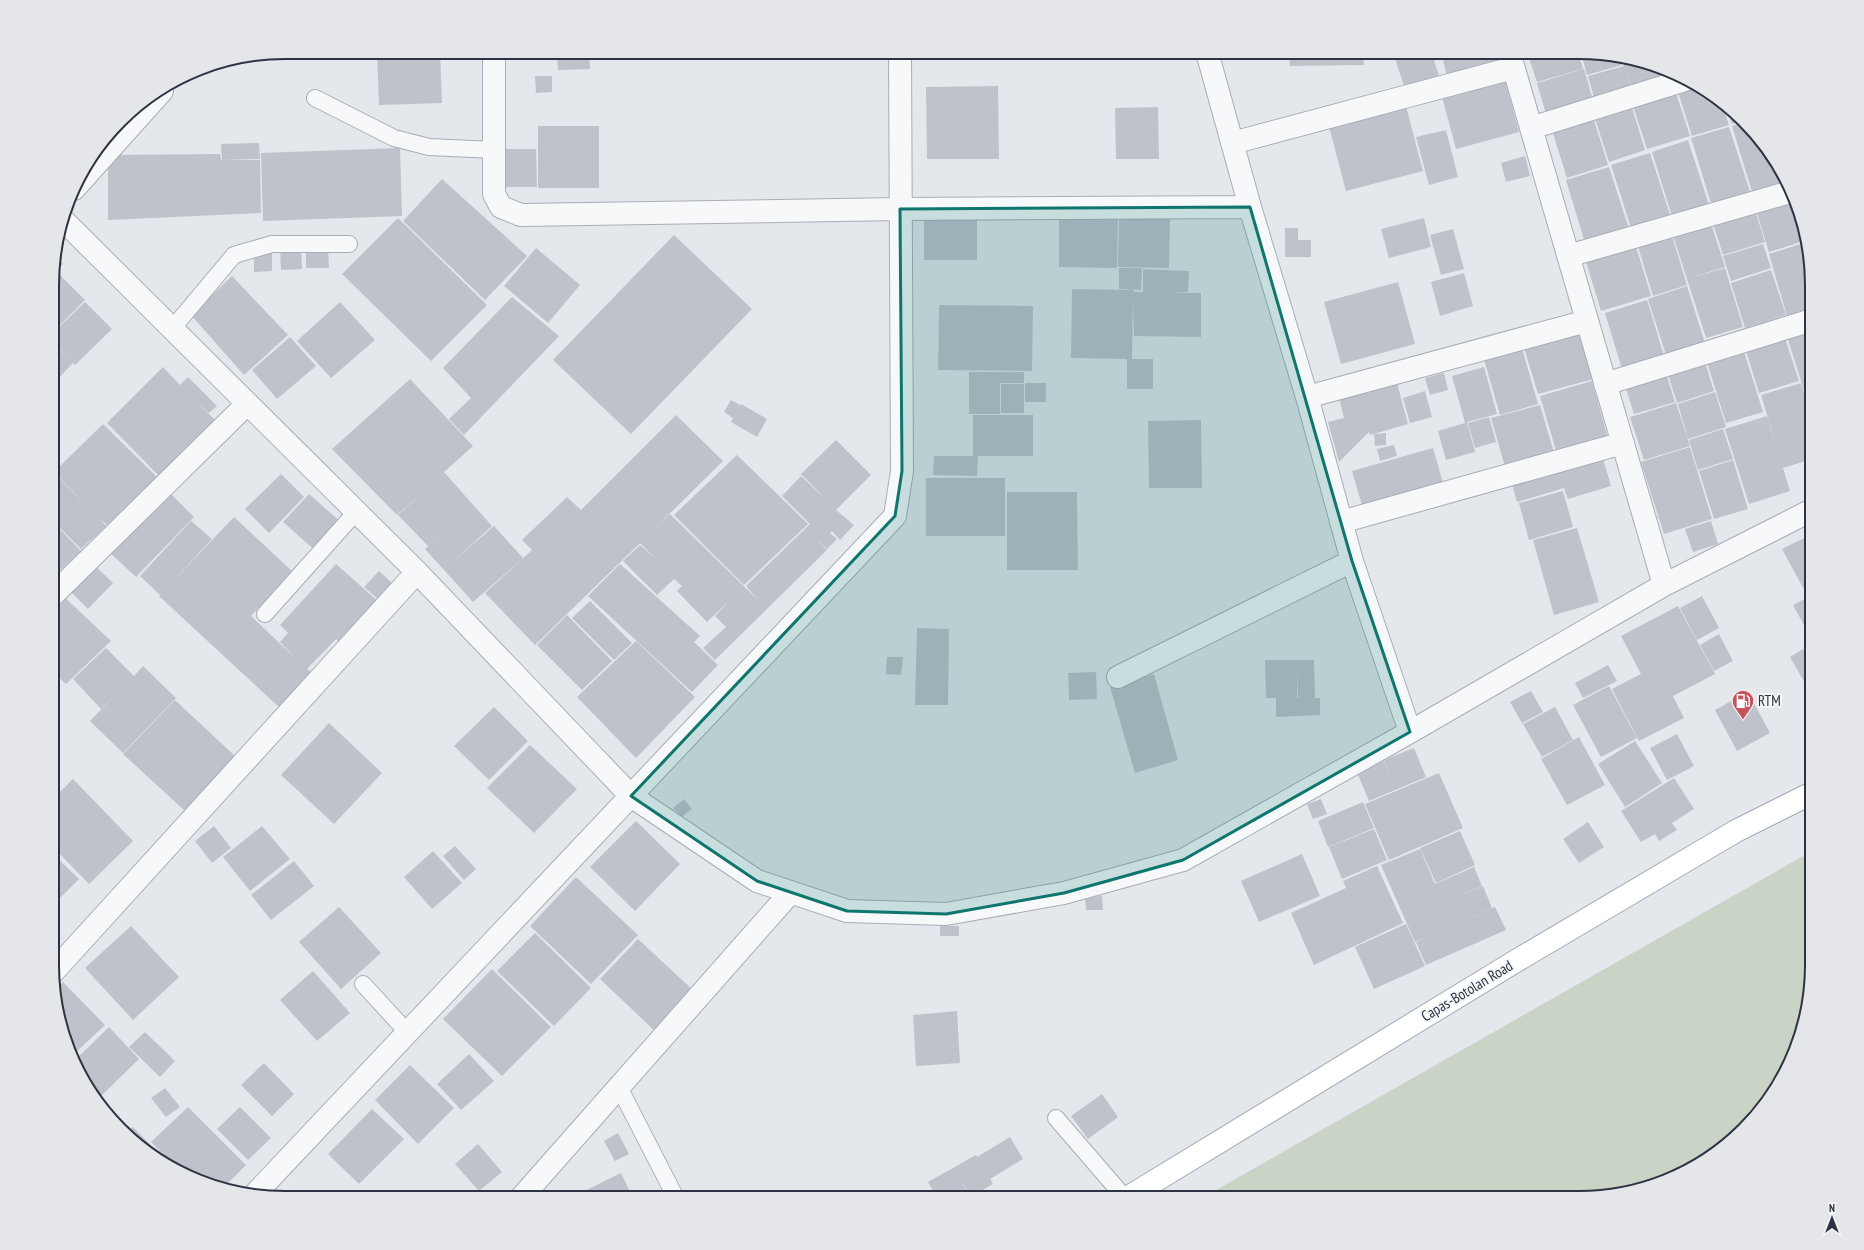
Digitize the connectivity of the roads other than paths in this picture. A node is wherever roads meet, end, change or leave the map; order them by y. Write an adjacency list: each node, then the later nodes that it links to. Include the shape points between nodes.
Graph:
1 (494, 59): 10 (street)
2 (900, 59): 14 (street)
3 (1209, 59): 9 (street)
4 (1511, 60): 8 (street); 9 (street)
5 (1679, 82): 8 (street)
6 (315, 98): 10 (lane, via 394,138 429,147)
7 (150, 105): 11 (street)
8 (1531, 128): 17 (street)
9 (1232, 143): 13 (street)
10 (494, 150): 14 (street, via 494,194 501,208 521,215)
11 (89, 173)
12 (1786, 193): 17 (street)
13 (1250, 208): 14 (street); 22 (street)
14 (900, 209): 35 (street, via 902,471 895,516)
15 (68, 225): 20 (street)
16 (349, 244): 20 (lane, via 272,244 234,255)
17 (1568, 256): 18 (street)
18 (1587, 321): 21 (street); 22 (street)
19 (1805, 322): 21 (street)
20 (172, 329): 23 (street)
21 (1605, 384): 24 (street)
22 (1307, 397): 27 (street)
23 (247, 404): 25 (street); 31 (street)
24 (1622, 443): 27 (street); 30 (street)
25 (356, 512): 29 (street); 32 (lane)
26 (1805, 514): 30 (street)
27 (1341, 522): 28 (street)
28 (1352, 561): 33 (street); 34 (street)
29 (417, 572): 35 (street); 38 (street)
30 (1664, 585): 34 (street)
31 (59, 589)
32 (265, 614)
33 (1118, 677)
34 (1410, 732): 37 (street, via 1183,860 1064,893 946,914 847,911)
35 (631, 796): 37 (street, via 758,881); 40 (street)
36 (1805, 796): 47 (main road, Capas-Botolan Road, via 1736,831 1514,962)
37 (791, 892): 41 (street)
38 (59, 966)
39 (363, 984): 40 (lane)
40 (408, 1033): 43 (street)
41 (619, 1087): 44 (street); 45 (lane)
42 (1056, 1118): 46 (lane)
43 (259, 1189)
44 (527, 1191)
45 (672, 1191)
46 (1120, 1191)
47 (1138, 1191)

